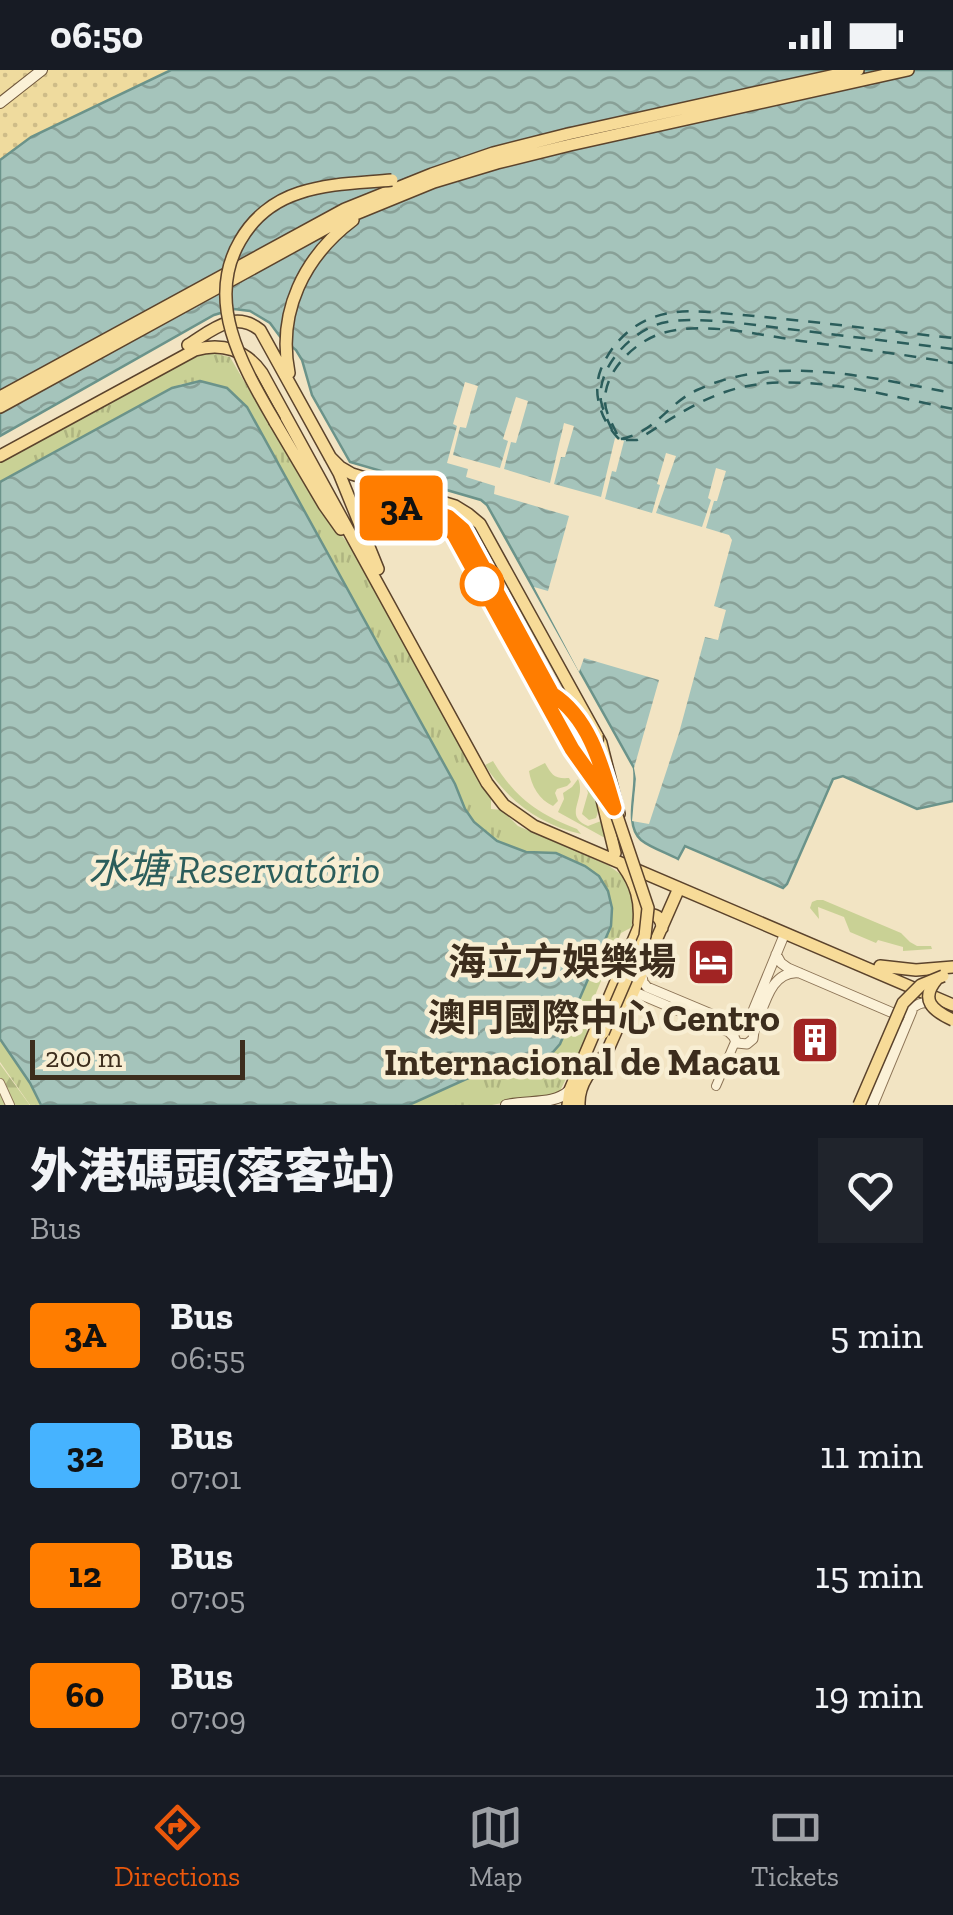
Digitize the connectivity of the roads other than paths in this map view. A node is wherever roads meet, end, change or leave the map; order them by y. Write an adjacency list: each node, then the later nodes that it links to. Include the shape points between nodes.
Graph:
1 (42, 70): 4 (main road)
2 (858, 70): 5 (main road, via 568,134)
3 (908, 70): 6 (main road, via 497,162)
4 (0, 103)
5 (432, 174): 9 (main road, via 345,209); 18 (main road, bridge, via 298,193 270,207 244,233 228,271 228,316 241,361 324,505)
6 (387, 200): 8 (main road, via 324,245 294,294 286,337); 10 (main road)
7 (188, 345): 8 (main road, via 228,322 252,324); 11 (main road); 18 (main road, via 230,341 262,360)
8 (294, 390): 13 (main road)
9 (0, 397)
10 (0, 407)
11 (0, 448)
12 (0, 456): 18 (main road, via 195,350 233,349 262,373)
13 (330, 457): 14 (main road); 18 (main road)
14 (356, 476): 15 (main road); 16 (main road)
15 (394, 496): 16 (main road); 17 (main road, via 389,517)
16 (411, 499): 17 (main road, via 398,512); 19 (main road, via 444,503 483,528); 22 (main road, via 463,530 591,766)
17 (407, 523): 20 (main road, via 452,531)
18 (375, 571): 22 (main road, via 498,798 534,826)
19 (597, 736): 20 (main road, bridge, via 589,754); 21 (main road, bridge)
20 (572, 749): 21 (main road, bridge, via 612,805)
21 (628, 846): 42 (main road, bridge, via 648,922)
22 (617, 858): 23 (main road); 25 (main road, via 639,900); 28 (main road)
23 (679, 888): 24 (main road); 26 (main road)
24 (662, 928): 25 (main road, via 649,914); 31 (main road)
25 (637, 932): 46 (main road)
26 (785, 934): 27 (street); 32 (main road)
27 (776, 954): 30 (street); 40 (street, via 750,1018)
28 (880, 966): 29 (main road); 34 (main road)
29 (950, 972): 39 (main road, bridge, via 934,981 929,1000 937,1012); 52 (main road, bridge, via 921,985 903,1003)
30 (800, 973): 38 (street); 41 (street, via 777,979)
31 (642, 975): 33 (main road); 40 (street, via 648,987)
32 (915, 989): 35 (main road); 36 (main road)
33 (631, 995): 43 (street, via 729,1032); 44 (main road, via 606,1054)
34 (953, 997)
35 (928, 1003): 37 (street); 39 (main road)
36 (953, 1005)
37 (914, 1009): 38 (street); 52 (street)
38 (891, 1012): 52 (street, via 899,1027)
39 (953, 1016)
40 (741, 1024): 41 (street); 43 (street)
41 (754, 1031): 43 (street, via 751,1042)
42 (603, 1034): 44 (main road); 46 (main road)
43 (735, 1041): 47 (street)
44 (594, 1066): 51 (main road)
45 (0, 1083): 48 (street)
46 (572, 1085): 49 (main road, via 554,1104); 50 (main road)
47 (716, 1086)
48 (10, 1105)
49 (506, 1105)
50 (568, 1105)
51 (579, 1105)
52 (866, 1105)

